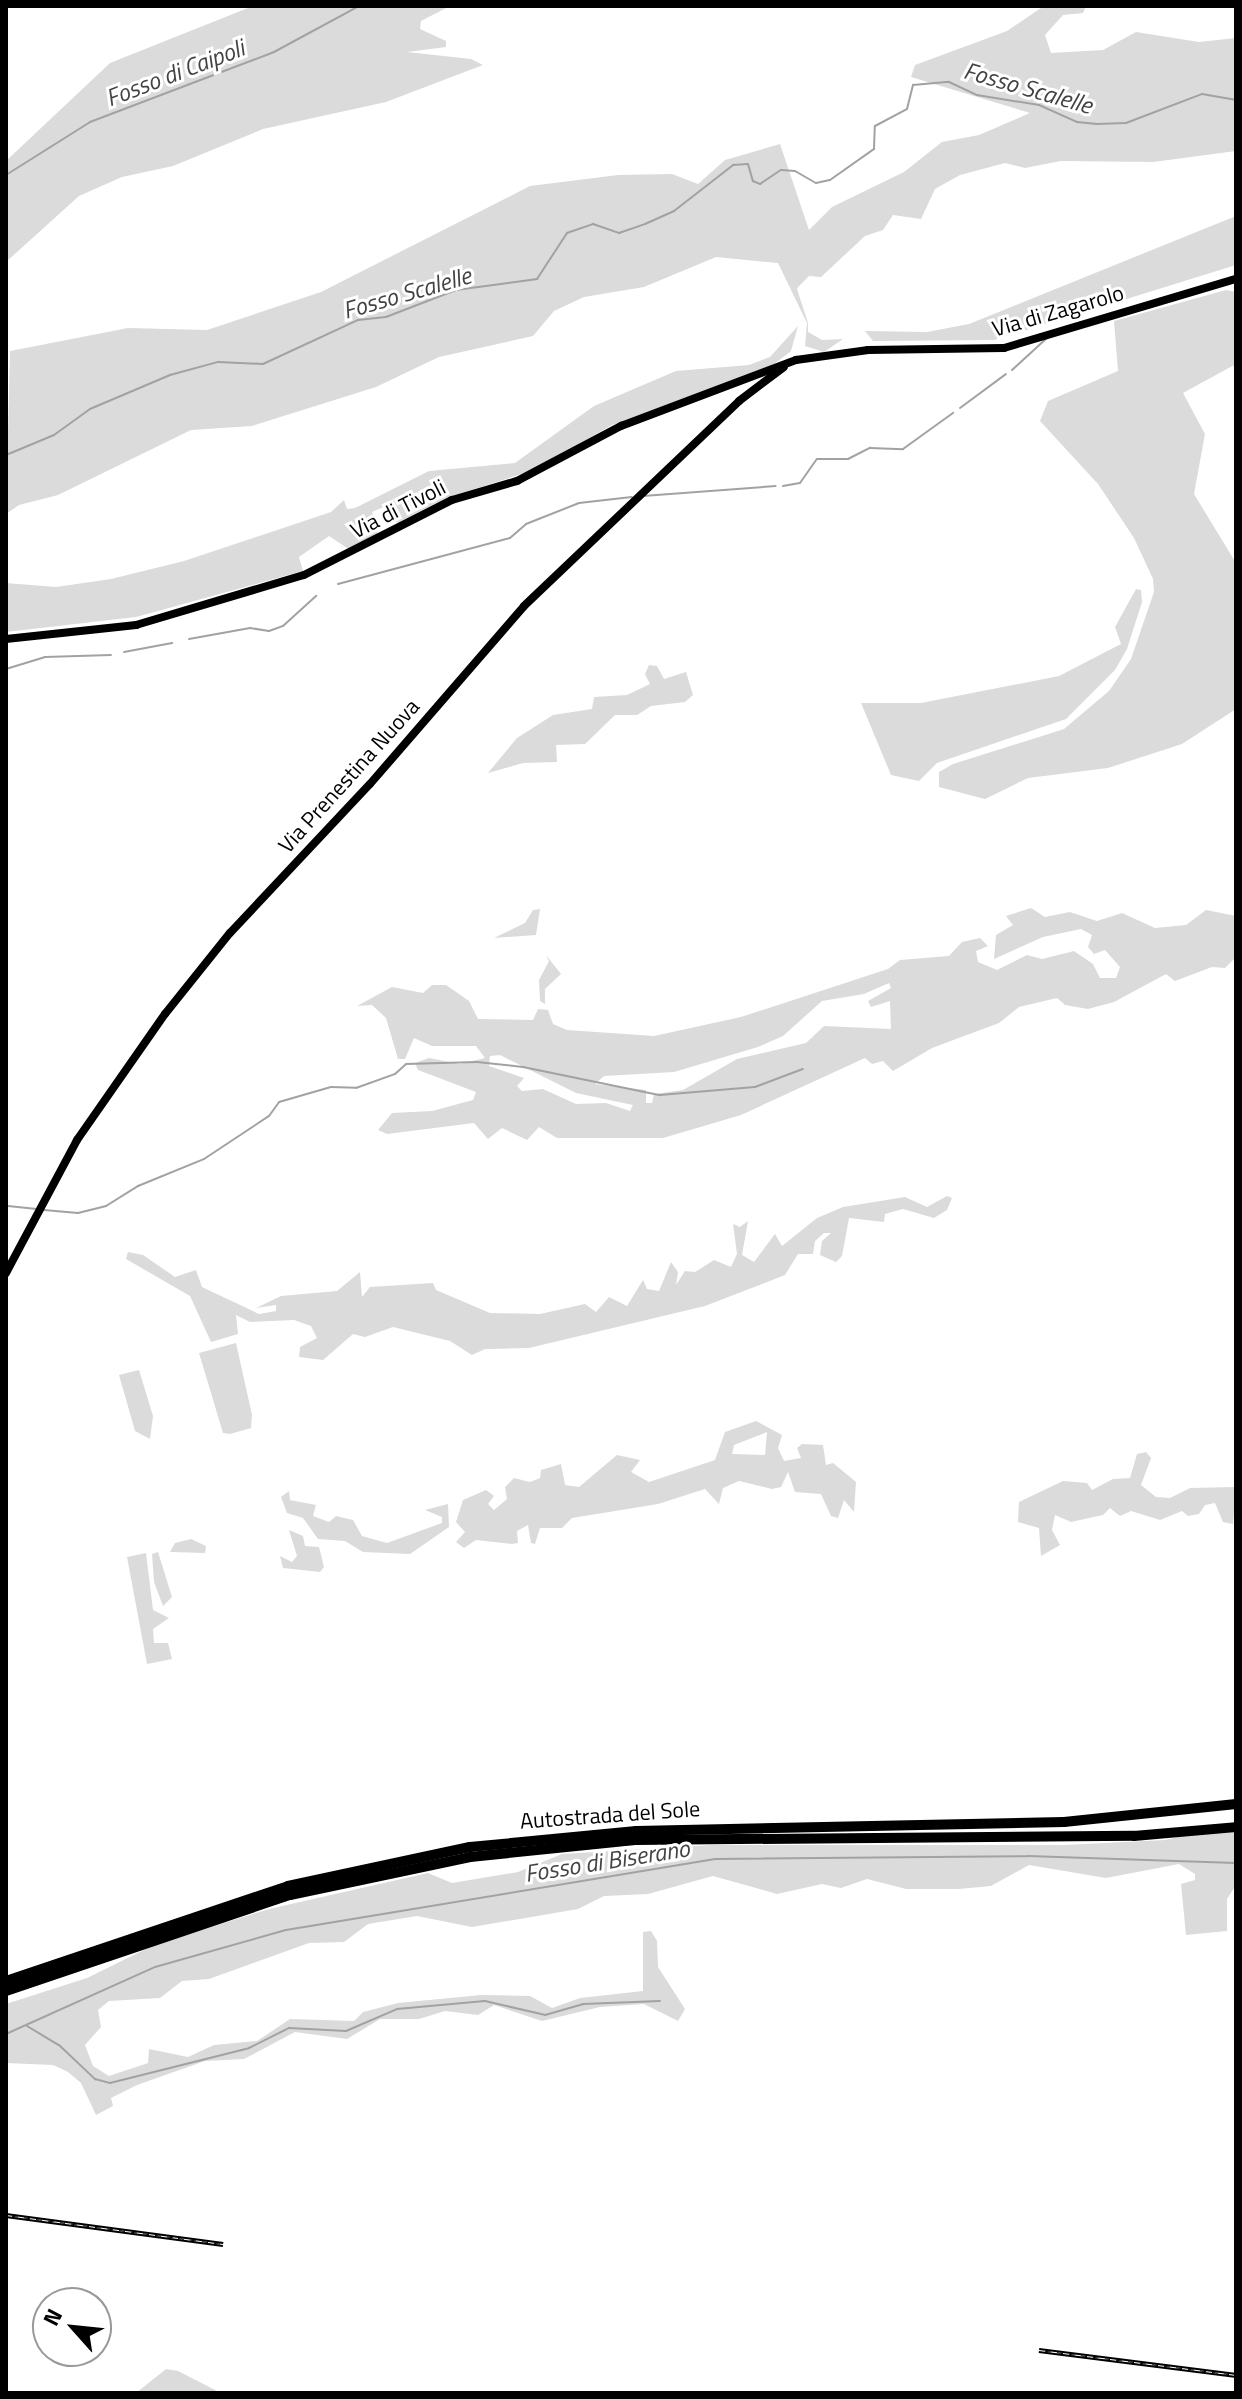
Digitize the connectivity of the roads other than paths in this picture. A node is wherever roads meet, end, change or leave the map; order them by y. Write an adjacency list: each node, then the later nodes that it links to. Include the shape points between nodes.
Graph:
1 (1236, 279): 2 (main road, Via di Zagarolo, via 995,349 868,350)
2 (791, 362): 3 (main road, Via di Tivoli, via 618,428 520,480 452,500 304,575 136,625); 4 (main road, Via Prenestina Nuova, via 737,403 544,586 240,922 165,1014 77,1140)
3 (6, 639)
4 (6, 1273)
5 (1236, 1804): 7 (highway, Autostrada del Sole, via 1064,1822 636,1831 470,1847 288,1886)
6 (1236, 1827): 8 (highway, Autostrada del Sole, via 1134,1836 651,1839 470,1857 290,1895)
7 (6, 1981)
8 (6, 1991)

